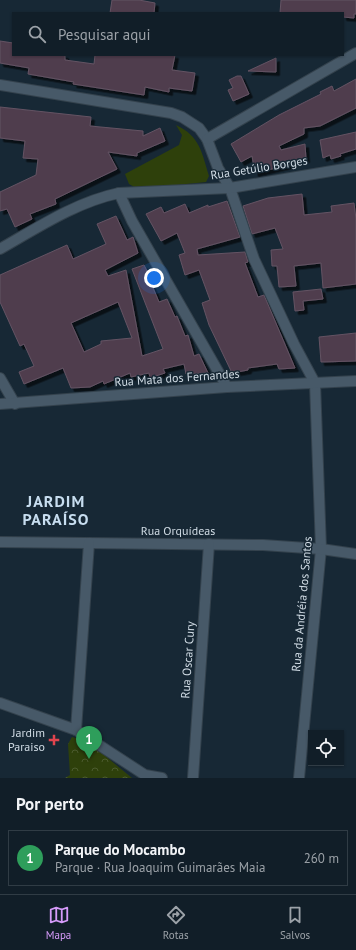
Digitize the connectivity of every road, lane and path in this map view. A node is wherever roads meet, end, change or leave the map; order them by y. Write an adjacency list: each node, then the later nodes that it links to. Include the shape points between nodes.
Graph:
1 (356, 53): 3 (street)
2 (0, 85): 3 (street, via 171,113 199,128)
3 (207, 139): 5 (street, via 218,168)
4 (356, 167): 5 (street, Rua Getúlio Borges)
5 (230, 188): 6 (street, Rua Getúlio Borges); 10 (street, via 254,259)
6 (118, 193): 7 (street, Rua Getúlio Borges, via 102,196 84,204); 11 (street)
7 (0, 249)
8 (0, 378): 13 (street)
9 (356, 381): 10 (street, Rua Mata dos Fernandes)
10 (315, 383): 11 (street, Rua Mata dos Fernandes); 17 (street, Rua da Andréia dos Santos)
11 (227, 387): 13 (street, Rua Mata dos Fernandes)
12 (0, 404): 13 (street, Rua Mata dos Fernandes)
13 (15, 404)
14 (0, 542): 15 (street, Rua Orquídeas)
15 (89, 543): 16 (street, Rua Orquídeas); 20 (street)
16 (209, 544): 17 (street, Rua Orquídeas); 22 (street, Rua Oscar Cury)
17 (321, 548): 18 (street, Rua Orquídeas); 23 (street, Rua da Andréia dos Santos)
18 (356, 554)
19 (0, 703): 20 (street)
20 (76, 730): 21 (street, via 145,775)
21 (162, 778)
22 (193, 778)
23 (299, 778)

